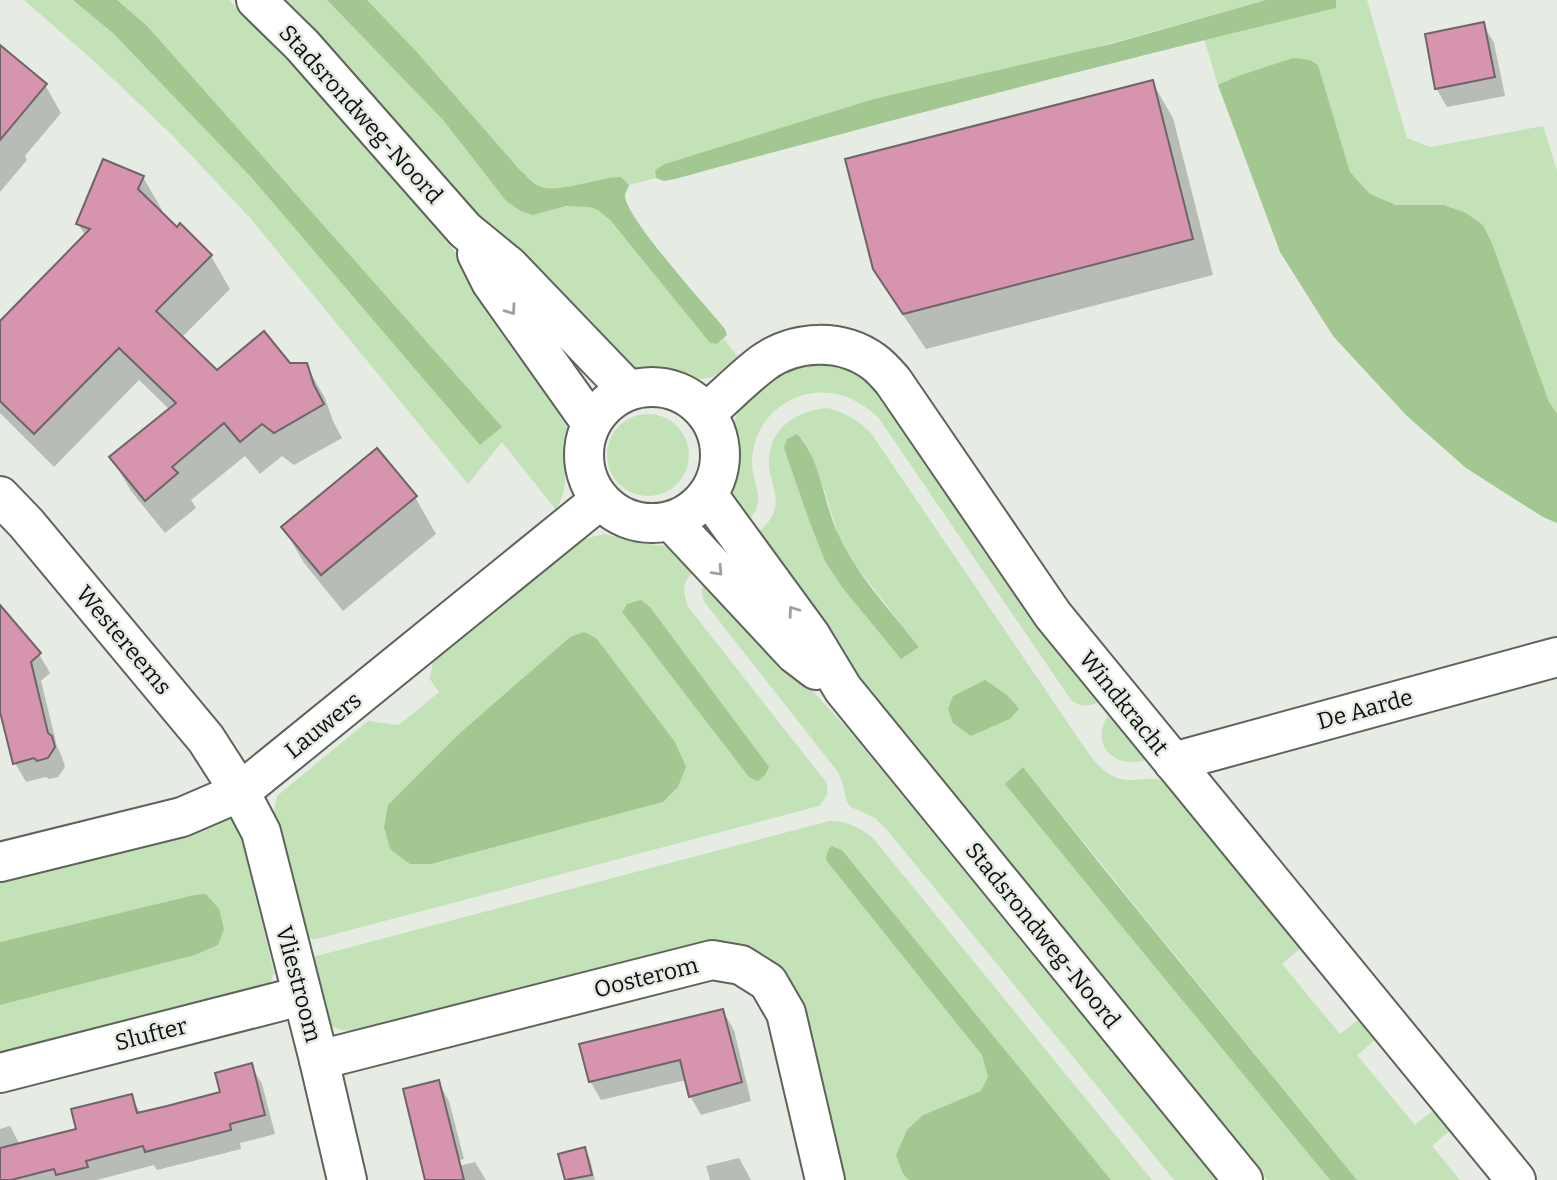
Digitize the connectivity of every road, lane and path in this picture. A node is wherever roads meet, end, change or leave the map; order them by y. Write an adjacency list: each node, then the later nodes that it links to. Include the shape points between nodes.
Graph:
1 (256, 0): 2 (street, Stadsrondweg-Noord, via 302,45)
2 (465, 230): 3 (street, Stadsrondweg-Noord, via 509,265); 5 (street, Stadsrondweg-Noord, one-way to 5, via 491,282)
3 (628, 390): 4 (street, via 657,386 684,394); 5 (street, via 606,403)
4 (706, 413): 6 (street, via 719,439 719,468); 12 (street, Windkracht, via 763,363 786,350 836,346 876,363 893,381 1053,615)
5 (590, 423): 8 (street, via 583,449 586,476)
6 (708, 495): 9 (street, via 693,510); 11 (street, Stadsrondweg-Noord, one-way to 6, via 811,636)
7 (0, 496): 13 (street, Westereems, via 206,739)
8 (600, 500): 9 (street, via 621,516 647,523); 13 (street, Lauwers)
9 (671, 521): 11 (street, Stadsrondweg-Noord, one-way to 11, via 795,654)
10 (1557, 657): 12 (street, De Aarde)
11 (843, 689): 20 (street, Stadsrondweg-Noord)
12 (1173, 762): 21 (street, Windkracht)
13 (240, 792): 14 (street, Lauwers, via 182,817); 15 (street, Vliestroom, via 261,832)
14 (0, 862)
15 (301, 996): 16 (street, Vliestroom); 17 (street, Slufter)
16 (319, 1060): 18 (street, Vliestroom); 19 (street, Oosterom, via 712,960 741,965 768,982 786,1013)
17 (0, 1073)
18 (347, 1180)
19 (825, 1180)
20 (1243, 1180)
21 (1516, 1180)

